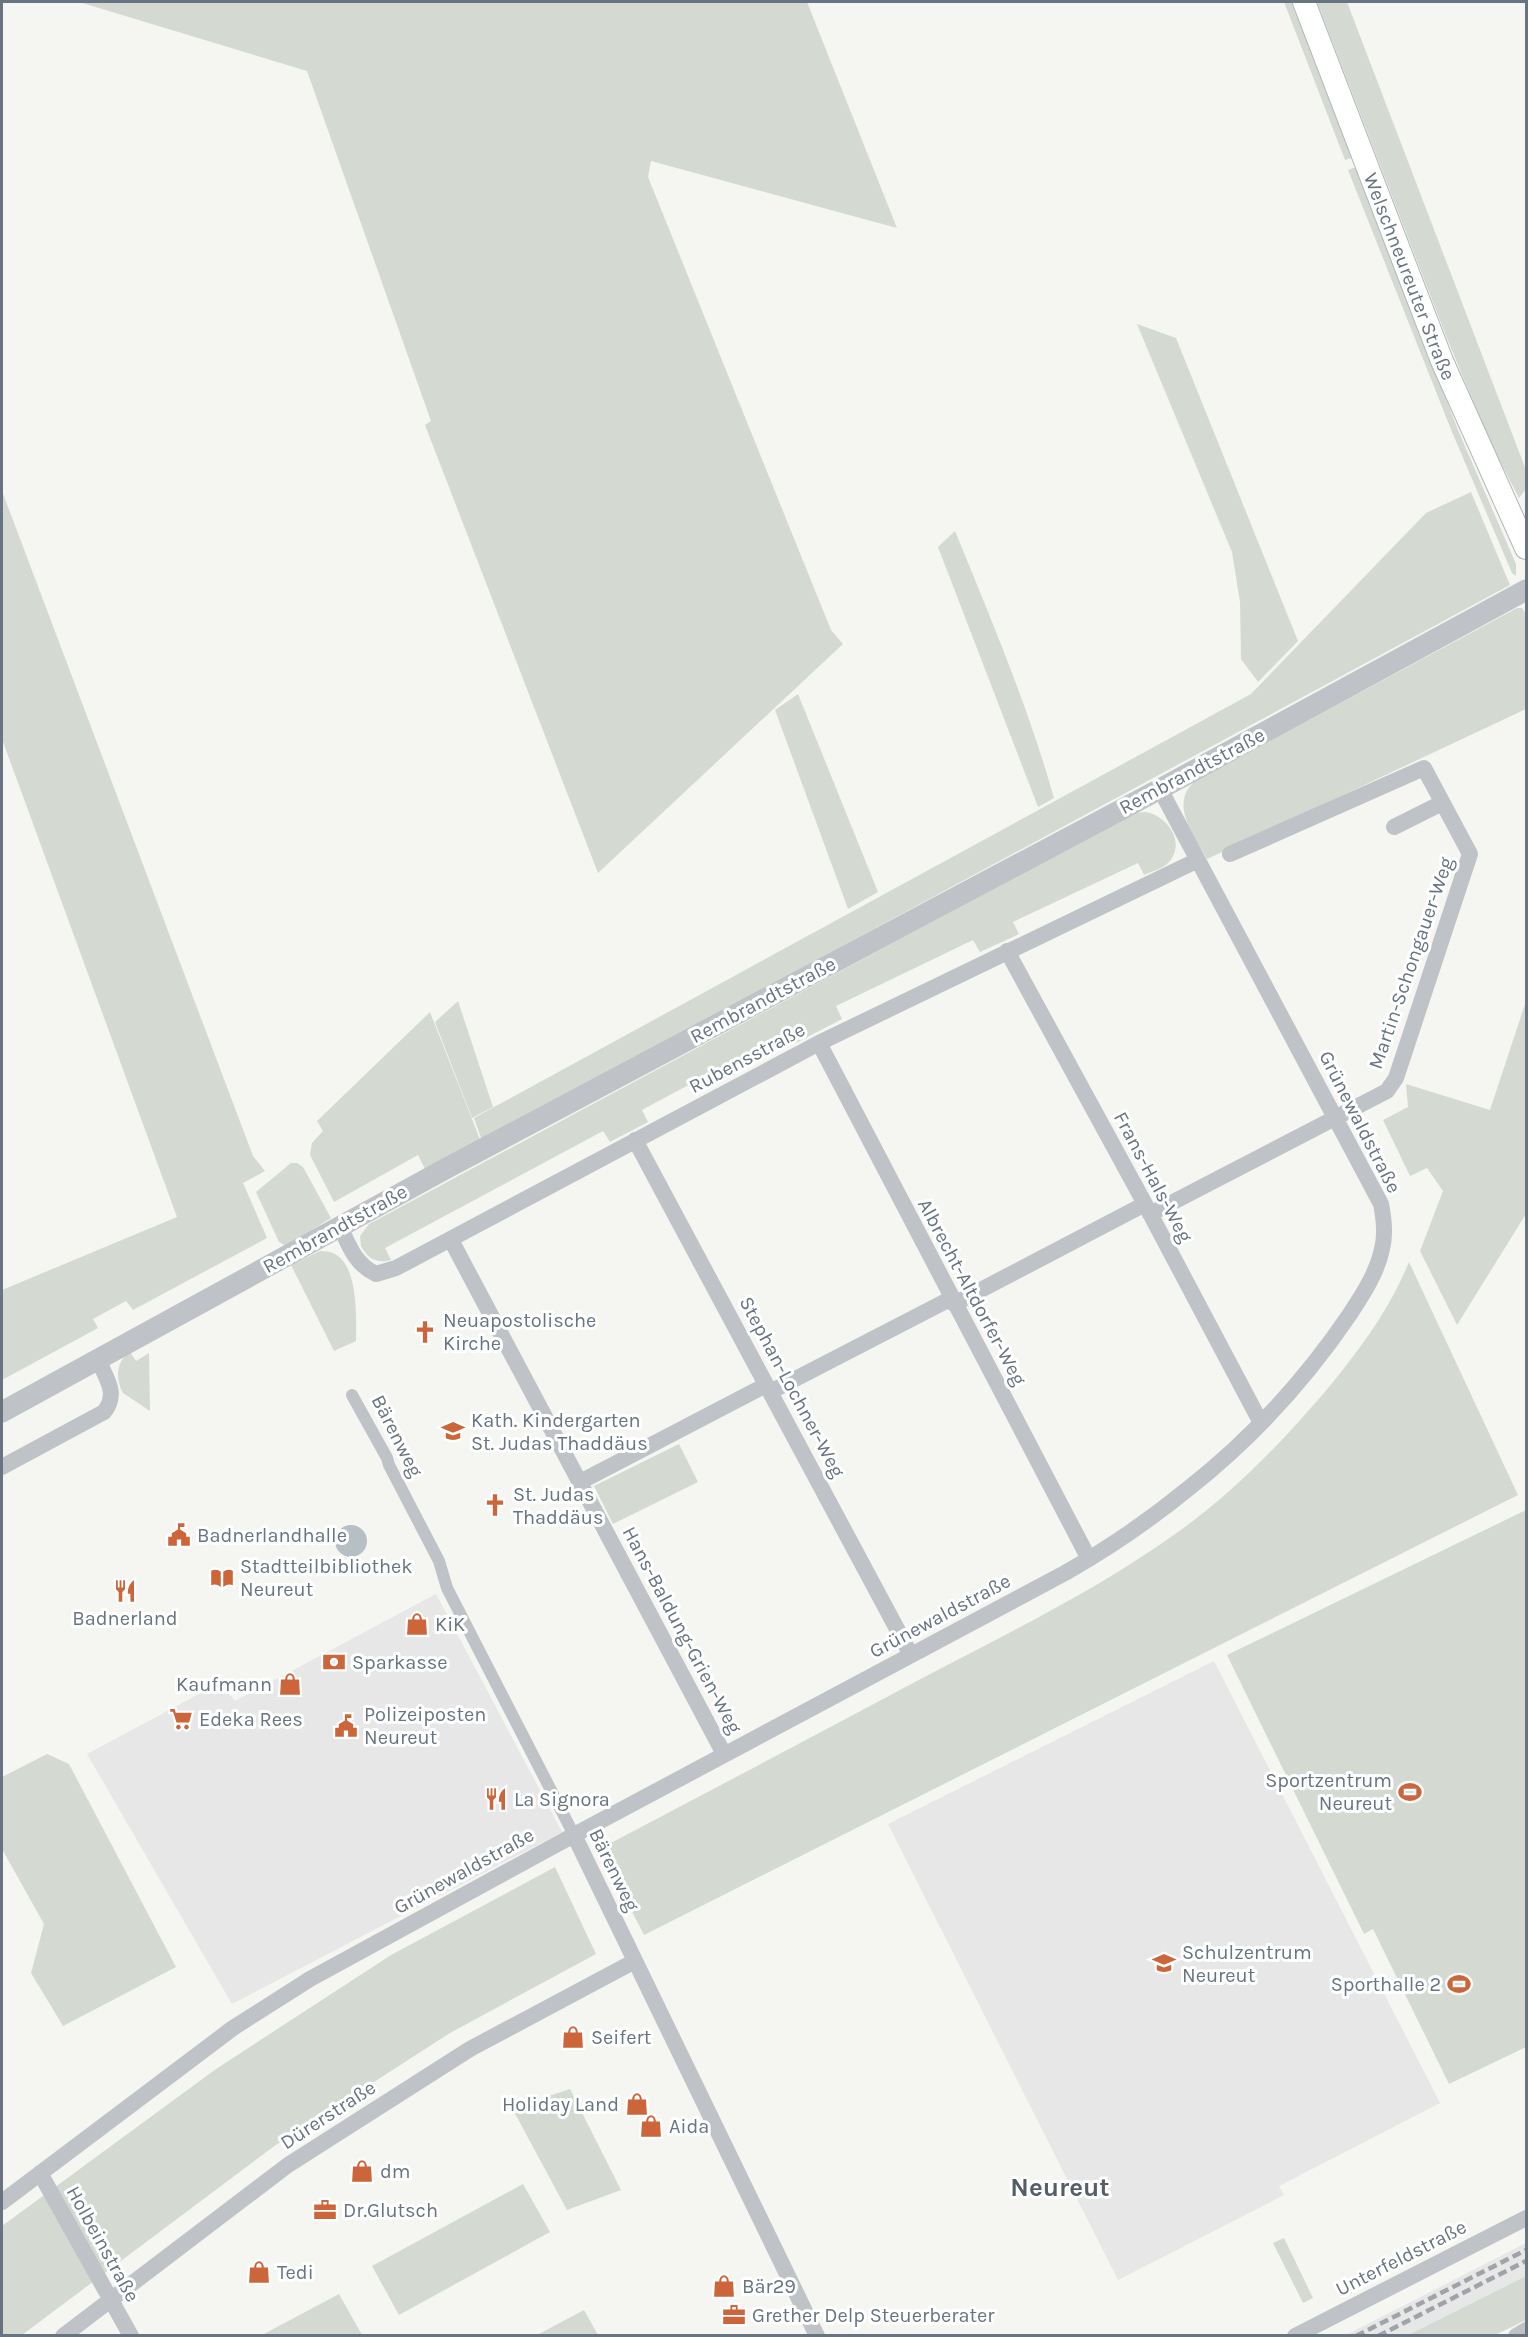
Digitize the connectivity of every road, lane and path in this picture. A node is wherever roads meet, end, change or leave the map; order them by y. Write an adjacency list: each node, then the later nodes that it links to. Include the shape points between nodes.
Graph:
1 (1304, 2): 2 (main road, Welschneureuter Straße, via 1442,361)
2 (1527, 548)
3 (1527, 590): 4 (street, Rembrandtstraße)
4 (1160, 789): 8 (street, Grünewaldstraße); 14 (street, Rembrandtstraße)
5 (1443, 803): 6 (street); 7 (street, Martin-Schongauer-Weg, via 1424,768); 11 (street, Martin-Schongauer-Weg, via 1470,854 1396,1078 1387,1091)
6 (1394, 827)
7 (1230, 854)
8 (1198, 860): 9 (street, Rubensstraße); 11 (street, Grünewaldstraße)
9 (1007, 951): 10 (street, Rubensstraße); 13 (street, Frans-Hals-Weg)
10 (819, 1043): 12 (street, Rubensstraße); 16 (street, Albrecht-Altdorfer-Weg)
11 (1336, 1118): 13 (street, Martin-Schongauer-Weg); 21 (street, Grünewaldstraße, via 1381,1204 1383,1248 1372,1276 1335,1336)
12 (635, 1140): 15 (street, Rubensstraße); 18 (street, Stephan-Lochner-Weg)
13 (1148, 1209): 16 (street, Martin-Schongauer-Weg); 21 (street, Frans-Hals-Weg)
14 (340, 1226): 15 (street, Rubensstraße, via 355,1259 376,1274); 17 (street, Rembrandtstraße)
15 (451, 1240): 23 (street, Hans-Baldung-Grien-Weg)
16 (953, 1301): 18 (street, Martin-Schongauer-Weg); 24 (street, Albrecht-Altdorfer-Weg)
17 (98, 1359): 20 (street, Rembrandtstraße); 22 (street, via 112,1399 104,1412)
18 (768, 1389): 23 (street, Martin-Schongauer-Weg); 25 (street, Stephan-Lochner-Weg)
19 (352, 1395): 27 (street, Bärenweg)
20 (2, 1412)
21 (1261, 1423): 24 (street, Grünewaldstraße, via 1190,1488)
22 (2, 1467)
23 (580, 1482): 26 (street, Hans-Baldung-Grien-Weg)
24 (1089, 1559): 25 (street, Grünewaldstraße)
25 (911, 1655): 26 (street, Grünewaldstraße)
26 (724, 1754): 27 (street, Grünewaldstraße)
27 (574, 1835): 28 (street, Bärenweg); 29 (street, Grünewaldstraße, via 262,2008)
28 (635, 1960): 32 (street, Dürerstraße, via 470,2049 298,2158); 36 (street, Bärenweg)
29 (39, 2174): 30 (street, Grünewaldstraße); 32 (street, Holbeinstraße)
30 (2, 2202)
31 (1527, 2218): 37 (street, Unterfeldstraße)
32 (111, 2300): 34 (street, Dürerstraße); 35 (street, Holbeinstraße)
33 (1527, 2330): 38 (street)
34 (63, 2336)
35 (130, 2336)
36 (817, 2336)
37 (1295, 2336)
38 (1516, 2336)

